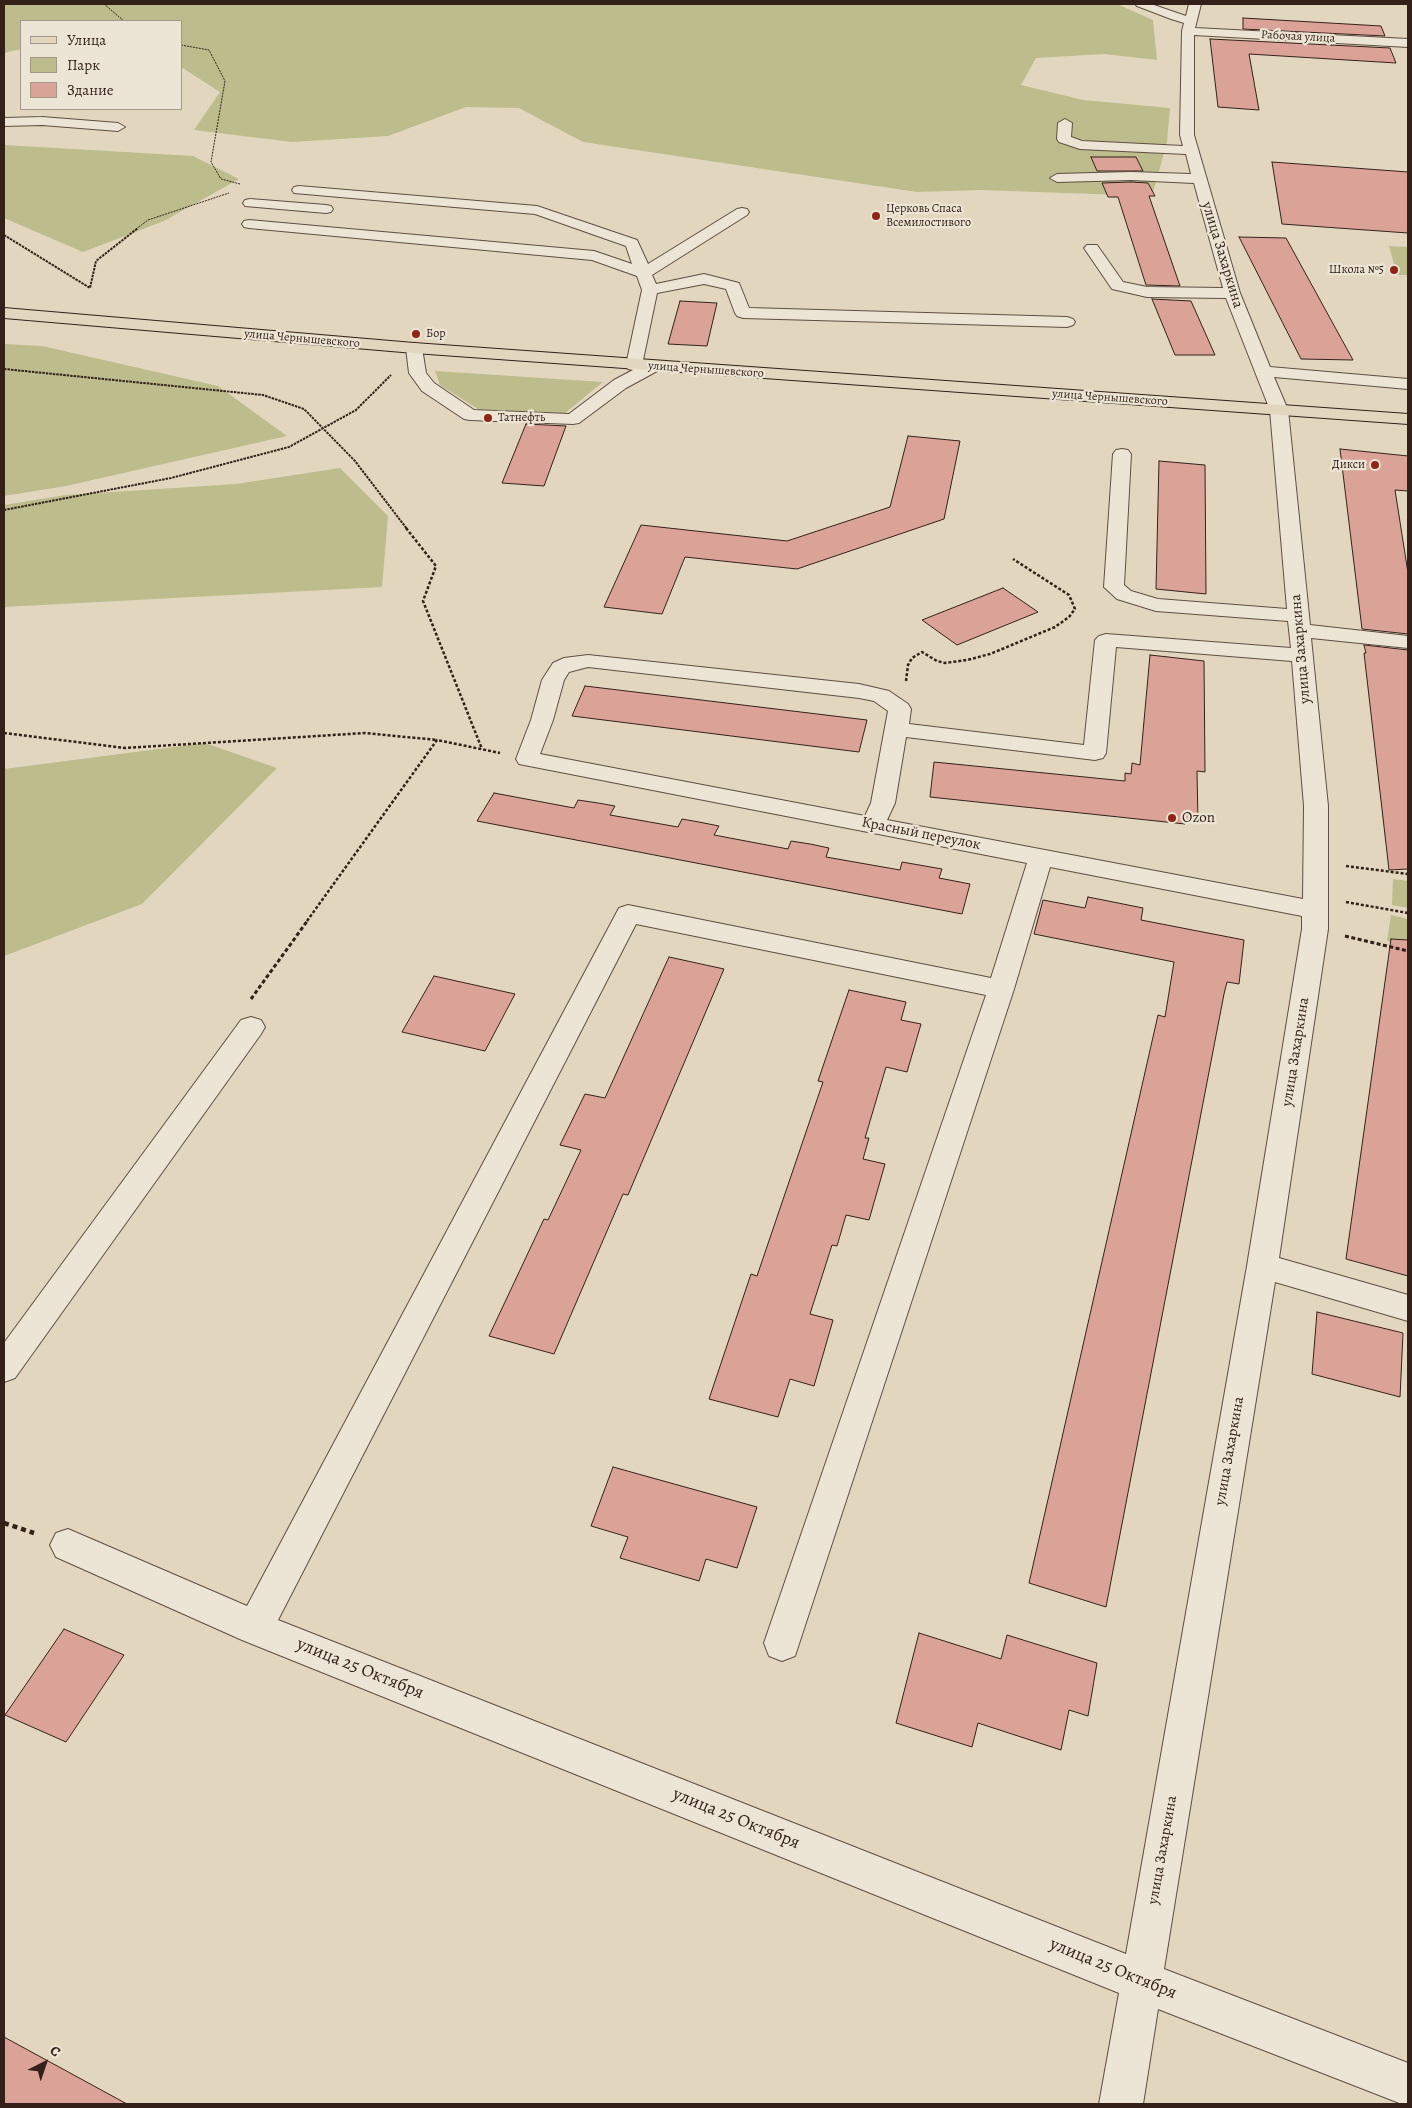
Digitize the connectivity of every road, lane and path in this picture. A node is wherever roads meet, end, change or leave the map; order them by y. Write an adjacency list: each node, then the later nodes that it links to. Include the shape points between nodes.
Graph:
1 (104, 4): 4 (path)
2 (1141, 4): 5 (street, Рабочая улица)
3 (1195, 4): 5 (street, улица Захаркина)
4 (123, 20)
5 (1189, 26): 6 (street, Рабочая улица); 11 (street, улица Захаркина, via 1186,135)
6 (1408, 43)
7 (182, 45): 14 (path, via 209,50 225,81 211,162 221,179)
8 (4, 122): 10 (street, via 42,121)
9 (1065, 124): 11 (street, via 1064,139 1080,145)
10 (118, 127)
11 (1191, 150): 13 (street, улица Захаркина)
12 (1057, 178): 13 (street, via 1131,176)
13 (1199, 179): 26 (street, улица Захаркина)
14 (240, 184)
15 (299, 190): 24 (street, via 537,210 632,244)
16 (231, 192): 22 (path, via 148,220 96,261 90,288)
17 (250, 203): 18 (street)
18 (336, 210)
19 (742, 212): 24 (street)
20 (249, 224): 24 (street, via 594,256)
21 (562, 234): 24 (street)
22 (4, 235)
23 (1092, 248): 26 (street, via 1118,286 1147,292)
24 (642, 269): 25 (street)
25 (650, 290): 28 (street, via 704,279 733,286 743,313); 30 (street)
26 (1232, 293): 33 (street, улица Захаркина)
27 (4, 313): 29 (main road, улица Чернышевского)
28 (1066, 322)
29 (416, 356): 30 (main road, улица Чернышевского); 31 (street, via 418,373 428,387 470,415 573,419 620,384); 38 (path, via 356,410 288,448 171,478)
30 (634, 365): 31 (main road, улица Чернышевского)
31 (653, 366): 35 (main road, улица Чернышевского)
32 (4, 369): 45 (path, via 264,395 304,409 355,461 436,566 424,601)
33 (1263, 371): 34 (street); 35 (street, улица Захаркина)
34 (1408, 384)
35 (1279, 410): 36 (main road, улица Чернышевского); 40 (street, улица Захаркина)
36 (1408, 420)
37 (1122, 454): 40 (street, via 1114,587 1124,595 1156,605)
38 (4, 510)
39 (1013, 559): 42 (path, via 1069,595 1075,609 1055,627 990,654 945,663 922,652 912,658)
40 (1300, 634): 41 (street); 42 (street, via 1106,640 1095,753); 49 (street, улица Захаркина, via 1316,806)
41 (1408, 642)
42 (899, 719): 46 (street, via 881,696 859,691 588,661 561,668 553,680); 47 (street, via 883,803)
43 (4, 733): 44 (path, via 125,748 366,733)
44 (437, 740): 45 (path); 55 (path, via 237,1019)
45 (482, 749): 46 (path)
46 (527, 759): 47 (street, Красный переулок)
47 (873, 825): 48 (street, Красный переулок)
48 (1041, 857): 51 (street, Красный переулок); 54 (street)
49 (1316, 862): 50 (path); 51 (street, улица Захаркина)
50 (1408, 874)
51 (1315, 912): 52 (path); 53 (path); 56 (street, улица Захаркина)
52 (1408, 914)
53 (1408, 951)
54 (1001, 989): 60 (street, via 628,914); 61 (street)
55 (251, 1027): 58 (street)
56 (1262, 1266): 57 (street); 62 (street, улица Захаркина)
57 (1408, 1308)
58 (4, 1368)
59 (68, 1545): 60 (street, улица 25 Октября)
60 (255, 1628): 62 (street, улица 25 Октября)
61 (782, 1643)
62 (1141, 1981): 63 (street, улица 25 Октября); 64 (street, улица Захаркина)
63 (1408, 2084)
64 (1121, 2104)

